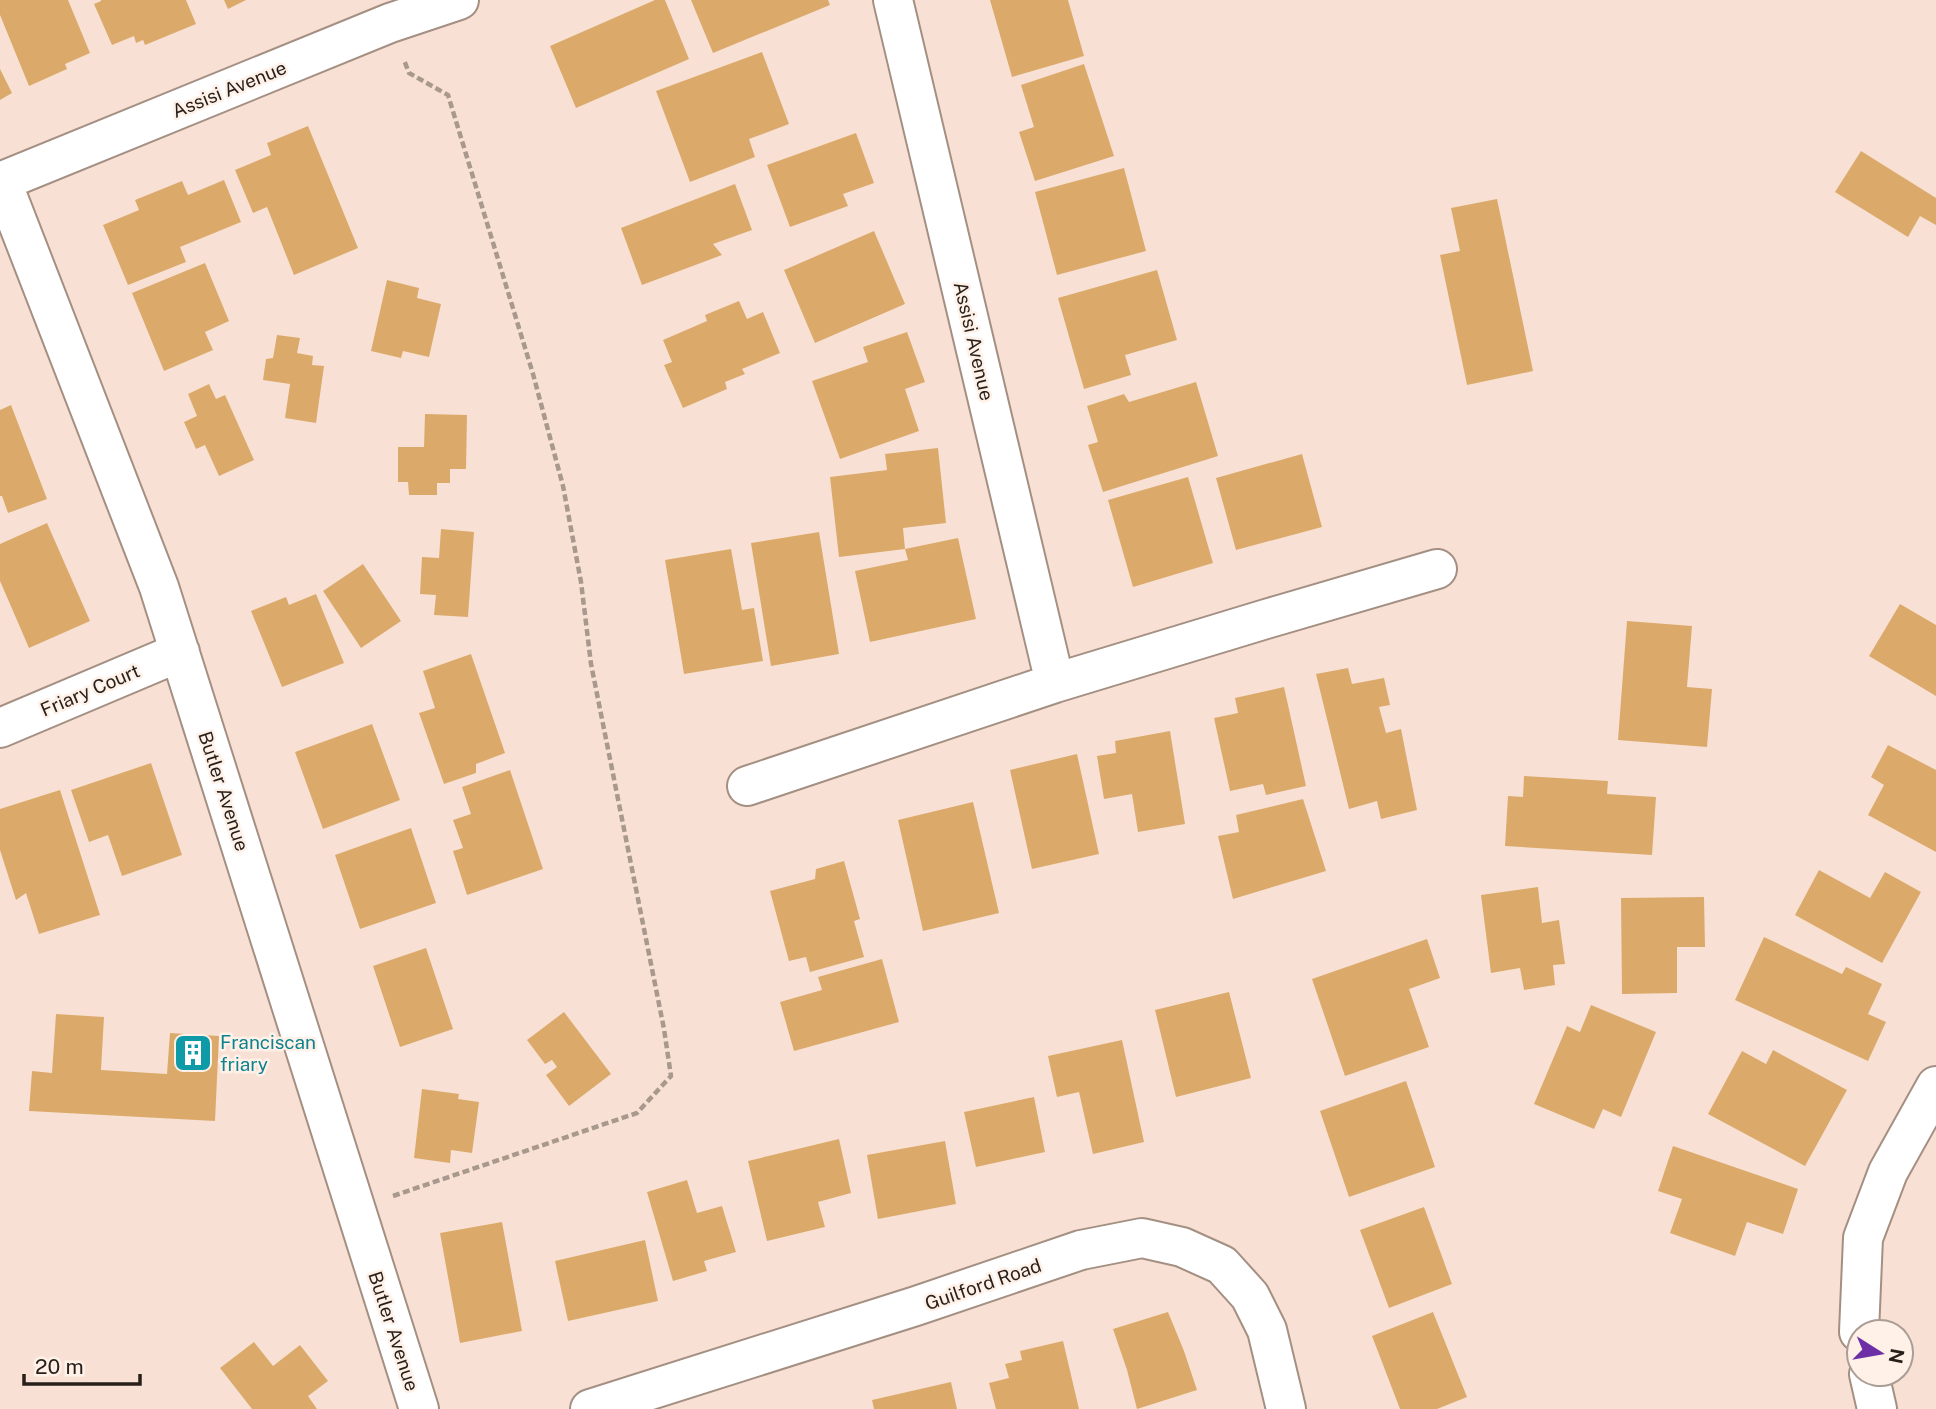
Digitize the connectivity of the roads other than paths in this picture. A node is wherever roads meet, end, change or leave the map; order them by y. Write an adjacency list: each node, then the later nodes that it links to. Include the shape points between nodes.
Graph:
1 (459, 0): 3 (street, Assisi Avenue, via 390,23)
2 (893, 0): 6 (street, Assisi Avenue)
3 (1, 182): 5 (street, Butler Avenue, via 159,587)
4 (1437, 569): 6 (street)
5 (180, 652): 7 (street, Friary Court); 12 (street, Butler Avenue)
6 (1055, 683): 8 (street)
7 (0, 728)
8 (747, 786)
9 (1936, 1086): 10 (street, via 1888,1172 1863,1238)
10 (1860, 1318)
11 (1872, 1388): 15 (street)
12 (419, 1409)
13 (590, 1409): 14 (street, Guilford Road, via 1081,1250 1142,1238 1182,1247 1222,1265 1251,1296 1267,1330)
14 (1286, 1409)
15 (1877, 1409)

